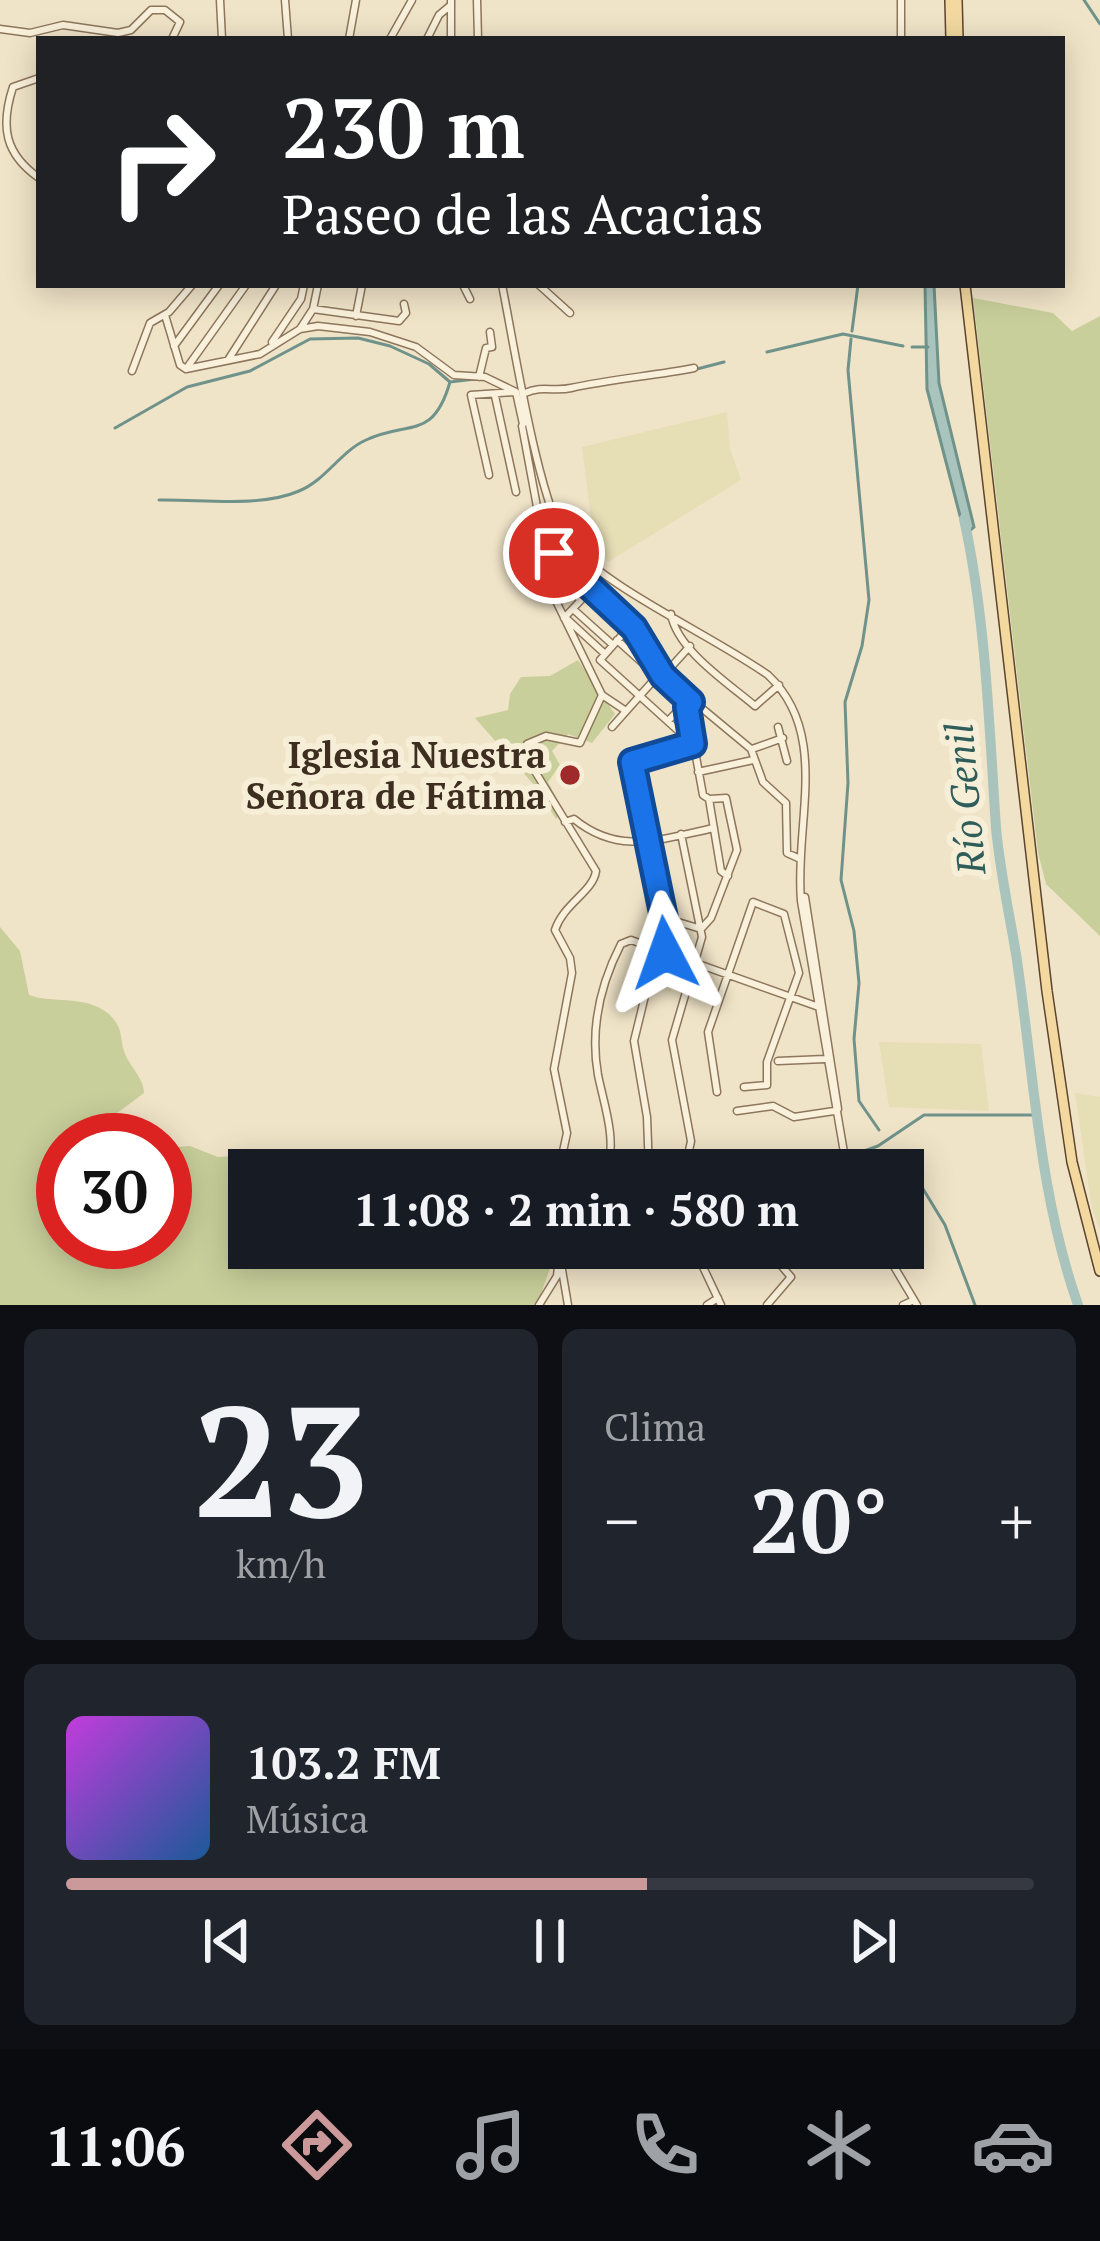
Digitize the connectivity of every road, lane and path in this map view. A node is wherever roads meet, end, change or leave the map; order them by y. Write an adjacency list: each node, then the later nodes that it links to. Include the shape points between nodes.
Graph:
1 (220, 0): 11 (street)
2 (285, 0): 12 (street)
3 (356, 0): 13 (street)
4 (412, 0): 14 (street)
5 (477, 0): 17 (street)
6 (901, 0): 18 (street)
7 (954, 0): 19 (main road); 20 (main road)
8 (452, 2): 15 (street); 16 (street)
9 (0, 29): 10 (street, via 63,25 118,33 151,10 165,10 180,22)
10 (173, 36)
11 (222, 36)
12 (289, 36)
13 (350, 36)
14 (391, 36)
15 (428, 36)
16 (451, 36)
17 (478, 36)
18 (901, 36)
19 (954, 36)
20 (955, 36)
21 (36, 81): 22 (street, via 9,93 0,124 17,161)
22 (36, 176)
23 (189, 288): 38 (street)
24 (217, 288): 43 (street)
25 (244, 288): 46 (street)
26 (274, 288): 44 (street)
27 (303, 288): 42 (street)
28 (317, 288): 36 (street)
29 (361, 288): 39 (street)
30 (465, 288): 34 (street)
31 (502, 288): 49 (street)
32 (541, 288): 37 (street)
33 (965, 288): 116 (main road, via 1047,992 1072,1162)
34 (470, 299)
35 (404, 304): 39 (street, via 399,321)
36 (314, 309): 39 (street); 40 (street)
37 (570, 313)
38 (165, 315): 43 (street); 47 (street, via 150,323)
39 (356, 316)
40 (300, 329): 42 (street); 48 (street, via 370,332 416,347 454,375)
41 (490, 332): 48 (street)
42 (270, 345): 44 (street)
43 (174, 346): 46 (street)
44 (226, 363): 46 (street)
45 (694, 368): 49 (street)
46 (186, 369)
47 (132, 371)
48 (479, 377): 49 (street)
49 (520, 393): 50 (street); 54 (street, via 538,512); 55 (street)
50 (495, 396): 51 (street, via 471,395); 52 (street)
51 (489, 475)
52 (516, 492)
53 (526, 518): 54 (street)
54 (547, 524): 58 (street)
55 (564, 539): 57 (street); 62 (street)
56 (512, 549): 58 (street)
57 (554, 553): 59 (street); 64 (street)
58 (543, 556): 60 (street)
59 (548, 568): 60 (street); 61 (street, via 581,600)
60 (552, 588): 63 (street)
61 (573, 609): 63 (street); 65 (street)
62 (670, 613): 66 (street); 69 (street)
63 (564, 618): 67 (street); 70 (street)
64 (631, 625): 65 (street); 68 (street)
65 (615, 643): 67 (street); 68 (street)
66 (690, 646): 68 (street); 69 (street, via 755,706)
67 (602, 657): 71 (street)
68 (660, 675): 71 (street); 72 (street)
69 (778, 686): 88 (street, via 805,735)
70 (602, 695): 73 (street); 84 (street, via 580,743 546,736 527,744 527,760)
71 (640, 696): 73 (street); 74 (street)
72 (690, 701): 74 (street); 78 (street); 79 (street)
73 (626, 711): 75 (street)
74 (668, 722): 78 (street)
75 (612, 727)
76 (778, 727): 77 (street)
77 (782, 738): 79 (street); 81 (street)
78 (690, 745): 82 (street); 87 (street, via 634,759)
79 (751, 749): 80 (street)
80 (754, 759): 82 (street); 88 (street, via 767,789 786,802 787,853)
81 (787, 761)
82 (698, 772): 83 (street)
83 (709, 799): 85 (street); 89 (street, via 726,798 737,850)
84 (565, 822): 87 (street, via 624,844); 106 (street, via 597,876 555,930 572,973 554,1069)
85 (713, 828): 86 (street); 89 (street)
86 (681, 835): 87 (street); 91 (street)
87 (648, 840): 90 (street)
88 (799, 858): 94 (street); 97 (street)
89 (728, 876): 91 (street)
90 (664, 918): 91 (street); 92 (street)
91 (701, 929): 93 (street)
92 (658, 951): 93 (street); 107 (street, via 621,944 599,1003 595,1045); 108 (street, via 634,1041)
93 (695, 964): 95 (street); 109 (street, via 672,1040)
94 (817, 974): 97 (street); 98 (street)
95 (727, 976): 96 (street); 96 (street, via 753,902 784,914 799,973); 102 (street, via 708,1032)
96 (789, 998): 97 (street); 100 (street)
97 (816, 1006): 98 (street); 99 (street)
98 (826, 1033): 105 (street)
99 (824, 1059): 100 (street); 104 (street)
100 (773, 1061): 101 (street, via 767,1085)
101 (744, 1087)
102 (717, 1092)
103 (737, 1111): 104 (street)
104 (834, 1111): 105 (street)
105 (840, 1136): 110 (street)
106 (564, 1149)
107 (609, 1149)
108 (649, 1149)
109 (689, 1149)
110 (842, 1149)
111 (558, 1269): 119 (street)
112 (562, 1269): 120 (street)
113 (704, 1269): 117 (street)
114 (784, 1269): 122 (street, via 791,1277)
115 (896, 1269): 118 (street)
116 (1100, 1271)
117 (720, 1302): 121 (street)
118 (916, 1302): 123 (street)
119 (539, 1305)
120 (568, 1305)
121 (706, 1305)
122 (767, 1305)
123 (903, 1305)

